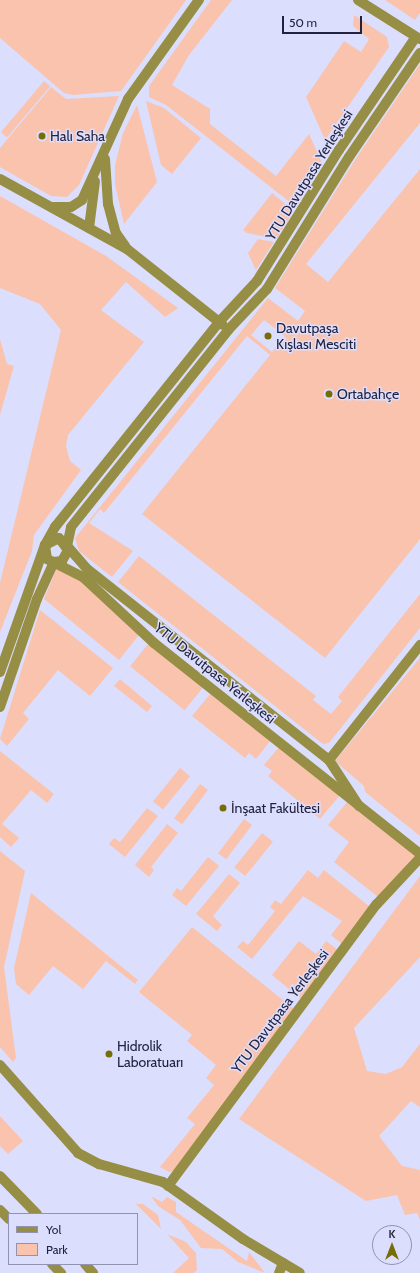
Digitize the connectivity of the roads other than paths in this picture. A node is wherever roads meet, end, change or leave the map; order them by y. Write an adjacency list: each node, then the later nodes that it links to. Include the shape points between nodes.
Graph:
1 (199, 0): 5 (street, via 162,48)
2 (358, 0): 3 (street, YTU Davutpasa Yerleşkesi)
3 (418, 39): 11 (street, YTU Davutpasa Yerleşkesi, via 339,150 281,247 257,281)
4 (420, 53): 12 (street, YTU Davutpasa Yerleşkesi, via 349,157 292,254 267,289)
5 (113, 129): 6 (street); 10 (street, via 104,164 104,185 116,233)
6 (96, 173): 8 (street, via 82,200 71,207); 9 (street)
7 (0, 179): 8 (street)
8 (47, 205): 9 (street)
9 (89, 228): 10 (street)
10 (127, 249): 11 (street)
11 (219, 322): 12 (street); 13 (street, YTU Davutpasa Yerleşkesi)
12 (229, 330): 14 (street, YTU Davutpasa Yerleşkesi, via 71,527)
13 (45, 545): 14 (street, via 59,538); 15 (street, via 45,556); 17 (street, YTU Davutpasa Yerleşkesi)
14 (67, 546): 15 (street, YTU Davutpasa Yerleşkesi, via 65,558); 19 (street, YTU Davutpasa Yerleşkesi, via 88,570)
15 (54, 562): 18 (street, YTU Davutpasa Yerleşkesi, via 37,599); 20 (street, YTU Davutpasa Yerleşkesi, via 82,577 154,644)
16 (420, 645): 19 (street)
17 (0, 672)
18 (0, 707)
19 (328, 760): 20 (street, YTU Davutpasa Yerleşkesi)
20 (359, 806): 21 (street, YTU Davutpasa Yerleşkesi)
21 (420, 854)
22 (420, 858): 25 (street, YTU Davutpasa Yerleşkesi, via 377,904)
23 (0, 1065): 25 (street, via 78,1153 99,1164 152,1177)
24 (0, 1176): 26 (street)
25 (168, 1186): 29 (street)
26 (36, 1213)
27 (53, 1265): 31 (street)
28 (86, 1265): 32 (street)
29 (281, 1268): 30 (street)
30 (298, 1272)
31 (61, 1273)
32 (93, 1273)

